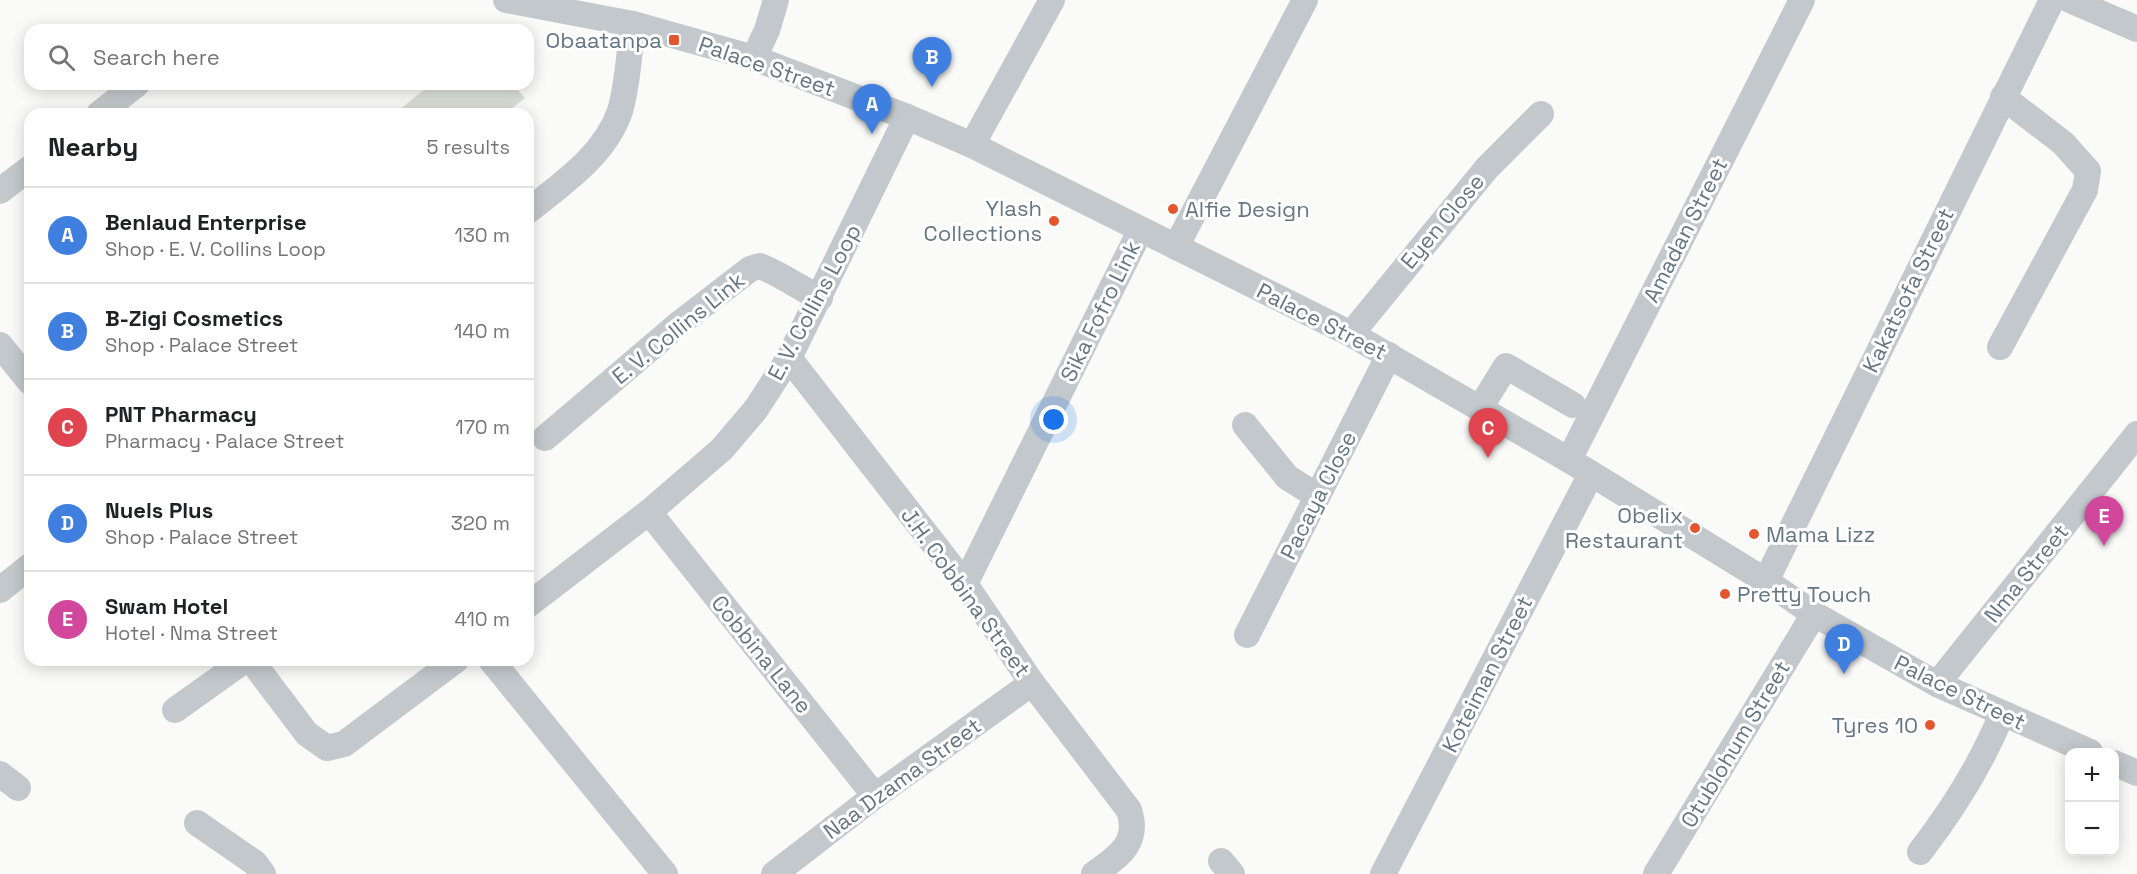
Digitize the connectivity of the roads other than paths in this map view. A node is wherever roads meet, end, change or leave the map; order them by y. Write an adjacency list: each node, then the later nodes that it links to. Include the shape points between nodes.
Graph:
1 (506, 0): 8 (street, Palace Street)
2 (776, 0): 10 (street)
3 (1052, 0): 16 (street)
4 (1305, 0): 21 (street)
5 (1802, 0): 34 (street, Amadan Street)
6 (2052, 0): 12 (street, Kakatsofa Street)
7 (2070, 0): 9 (street)
8 (633, 24): 10 (street, Palace Street); 19 (street, via 620,111 600,148)
9 (2137, 29)
10 (754, 58): 15 (street, Palace Street)
11 (129, 90): 13 (street)
12 (2003, 97): 24 (street, via 2063,143 2088,171 2085,189); 39 (street, Kakatsofa Street)
13 (107, 108)
14 (1541, 114): 23 (street, Eyen Close, via 1480,176)
15 (907, 117): 16 (street, Palace Street); 22 (street, E. V. Collins Loop)
16 (972, 145): 20 (street, Palace Street)
17 (24, 173): 18 (street)
18 (0, 191)
19 (534, 206)
20 (1140, 231): 21 (street, Palace Street); 40 (street, Sika Fofro Link)
21 (1176, 247): 23 (street, Palace Street)
22 (820, 298): 26 (street, E. V. Collins Loop); 33 (street, E. V. Collins Link, via 760,266 750,269)
23 (1351, 334): 25 (street, Palace Street)
24 (2000, 346)
25 (1389, 355): 30 (street, Palace Street); 36 (street, Pacaya Close)
26 (789, 358): 37 (street, E. V. Collins Loop, via 756,409 722,449); 40 (street, J.H. Cobbina Street)
27 (4, 359): 28 (street)
28 (24, 377)
29 (1573, 405): 30 (street, via 1506,366)
30 (1480, 408): 34 (street, Palace Street)
31 (1245, 425): 36 (street, via 1287,477)
32 (2137, 434): 50 (street, Nma Street)
33 (545, 438)
34 (1569, 460): 35 (street, Palace Street)
35 (1591, 474): 39 (street, Palace Street); 63 (street, Koteiman Street)
36 (1317, 496): 44 (street, Pacaya Close)
37 (649, 512): 42 (street, E. V. Collins Loop); 56 (street, Cobbina Lane)
38 (24, 571): 41 (street)
39 (1766, 581): 43 (street, Palace Street)
40 (965, 584): 49 (street, J.H. Cobbina Street)
41 (0, 590)
42 (534, 600)
43 (1814, 615): 50 (street, Palace Street); 64 (street, Otublohum Street)
44 (1247, 635)
45 (237, 666): 51 (street)
46 (256, 666): 47 (street, via 307,734 327,748 344,744)
47 (448, 666)
48 (496, 666): 60 (street)
49 (1032, 683): 56 (street, Naa Dzama Street); 62 (street, J.H. Cobbina Street, via 1130,810 1132,831 1126,850)
50 (1936, 684): 52 (street, Palace Street)
51 (175, 710)
52 (2002, 714): 53 (street, Palace Street); 58 (street, via 1986,754 1959,801)
53 (2079, 748)
54 (2119, 765): 55 (street)
55 (2137, 773)
56 (875, 796): 61 (street, Naa Dzama Street)
57 (197, 823): 59 (street, via 255,863)
58 (1920, 852)
59 (263, 874)
60 (665, 874)
61 (774, 874)
62 (1094, 874)
63 (1383, 874)
64 (1656, 874)

